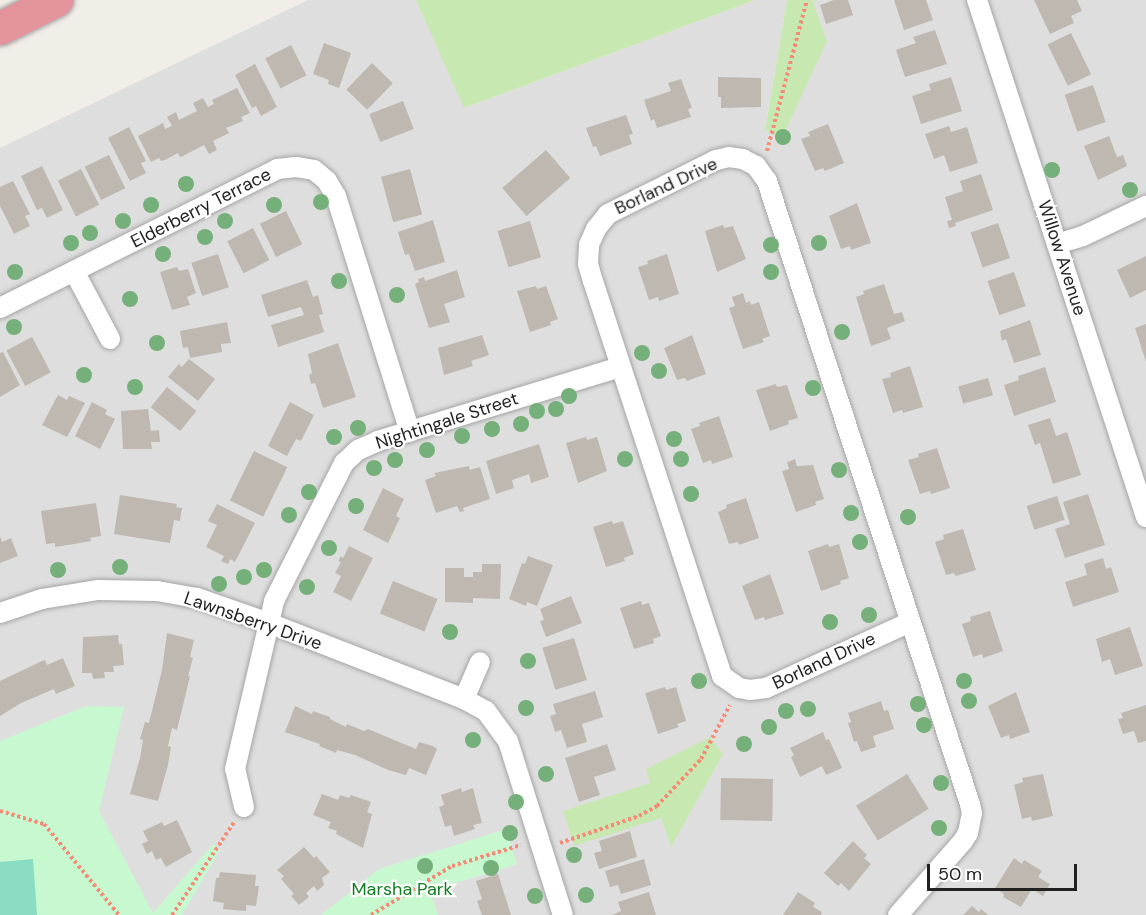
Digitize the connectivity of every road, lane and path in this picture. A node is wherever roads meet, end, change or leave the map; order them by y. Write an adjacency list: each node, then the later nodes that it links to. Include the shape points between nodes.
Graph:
1 (56, 0): 4 (highway)
2 (807, 0): 5 (path, via 767,151)
3 (977, 0): 7 (street, Willow Avenue)
4 (0, 28)
5 (756, 166): 11 (street, Borland Drive, via 743,159 716,160 608,214 596,229 589,245 588,264); 15 (street, via 767,181)
6 (1146, 206): 7 (street)
7 (1058, 244): 13 (street, Willow Avenue)
8 (74, 271): 9 (street, Elderberry Terrace); 10 (street); 12 (street, Elderberry Terrace, via 277,169 314,170 336,196)
9 (0, 308)
10 (110, 339)
11 (620, 367): 12 (street, Nightingale Street); 18 (street, Borland Drive, via 722,676)
12 (410, 432): 16 (street, Nightingale Street, via 358,450 344,463 274,601)
13 (1146, 517)
14 (0, 613): 16 (street, Lawnsberry Drive, via 42,599 126,589 197,598)
15 (910, 622): 18 (street, Borland Drive, via 766,688); 28 (street, via 970,804 971,823 963,842)
16 (269, 623): 19 (street, Lawnsberry Drive); 20 (street, Nightingale Street, via 235,769)
17 (480, 662): 19 (street)
18 (739, 687): 23 (path, via 701,759 657,806)
19 (464, 699): 27 (street, Lawnsberry Drive, via 486,711 508,741)
20 (244, 807): 25 (path)
21 (0, 811): 24 (path, via 44,824)
22 (528, 843): 26 (path, via 452,866)
23 (557, 844)
24 (119, 915)
25 (172, 915)
26 (371, 915)
27 (563, 915)
28 (898, 915)

